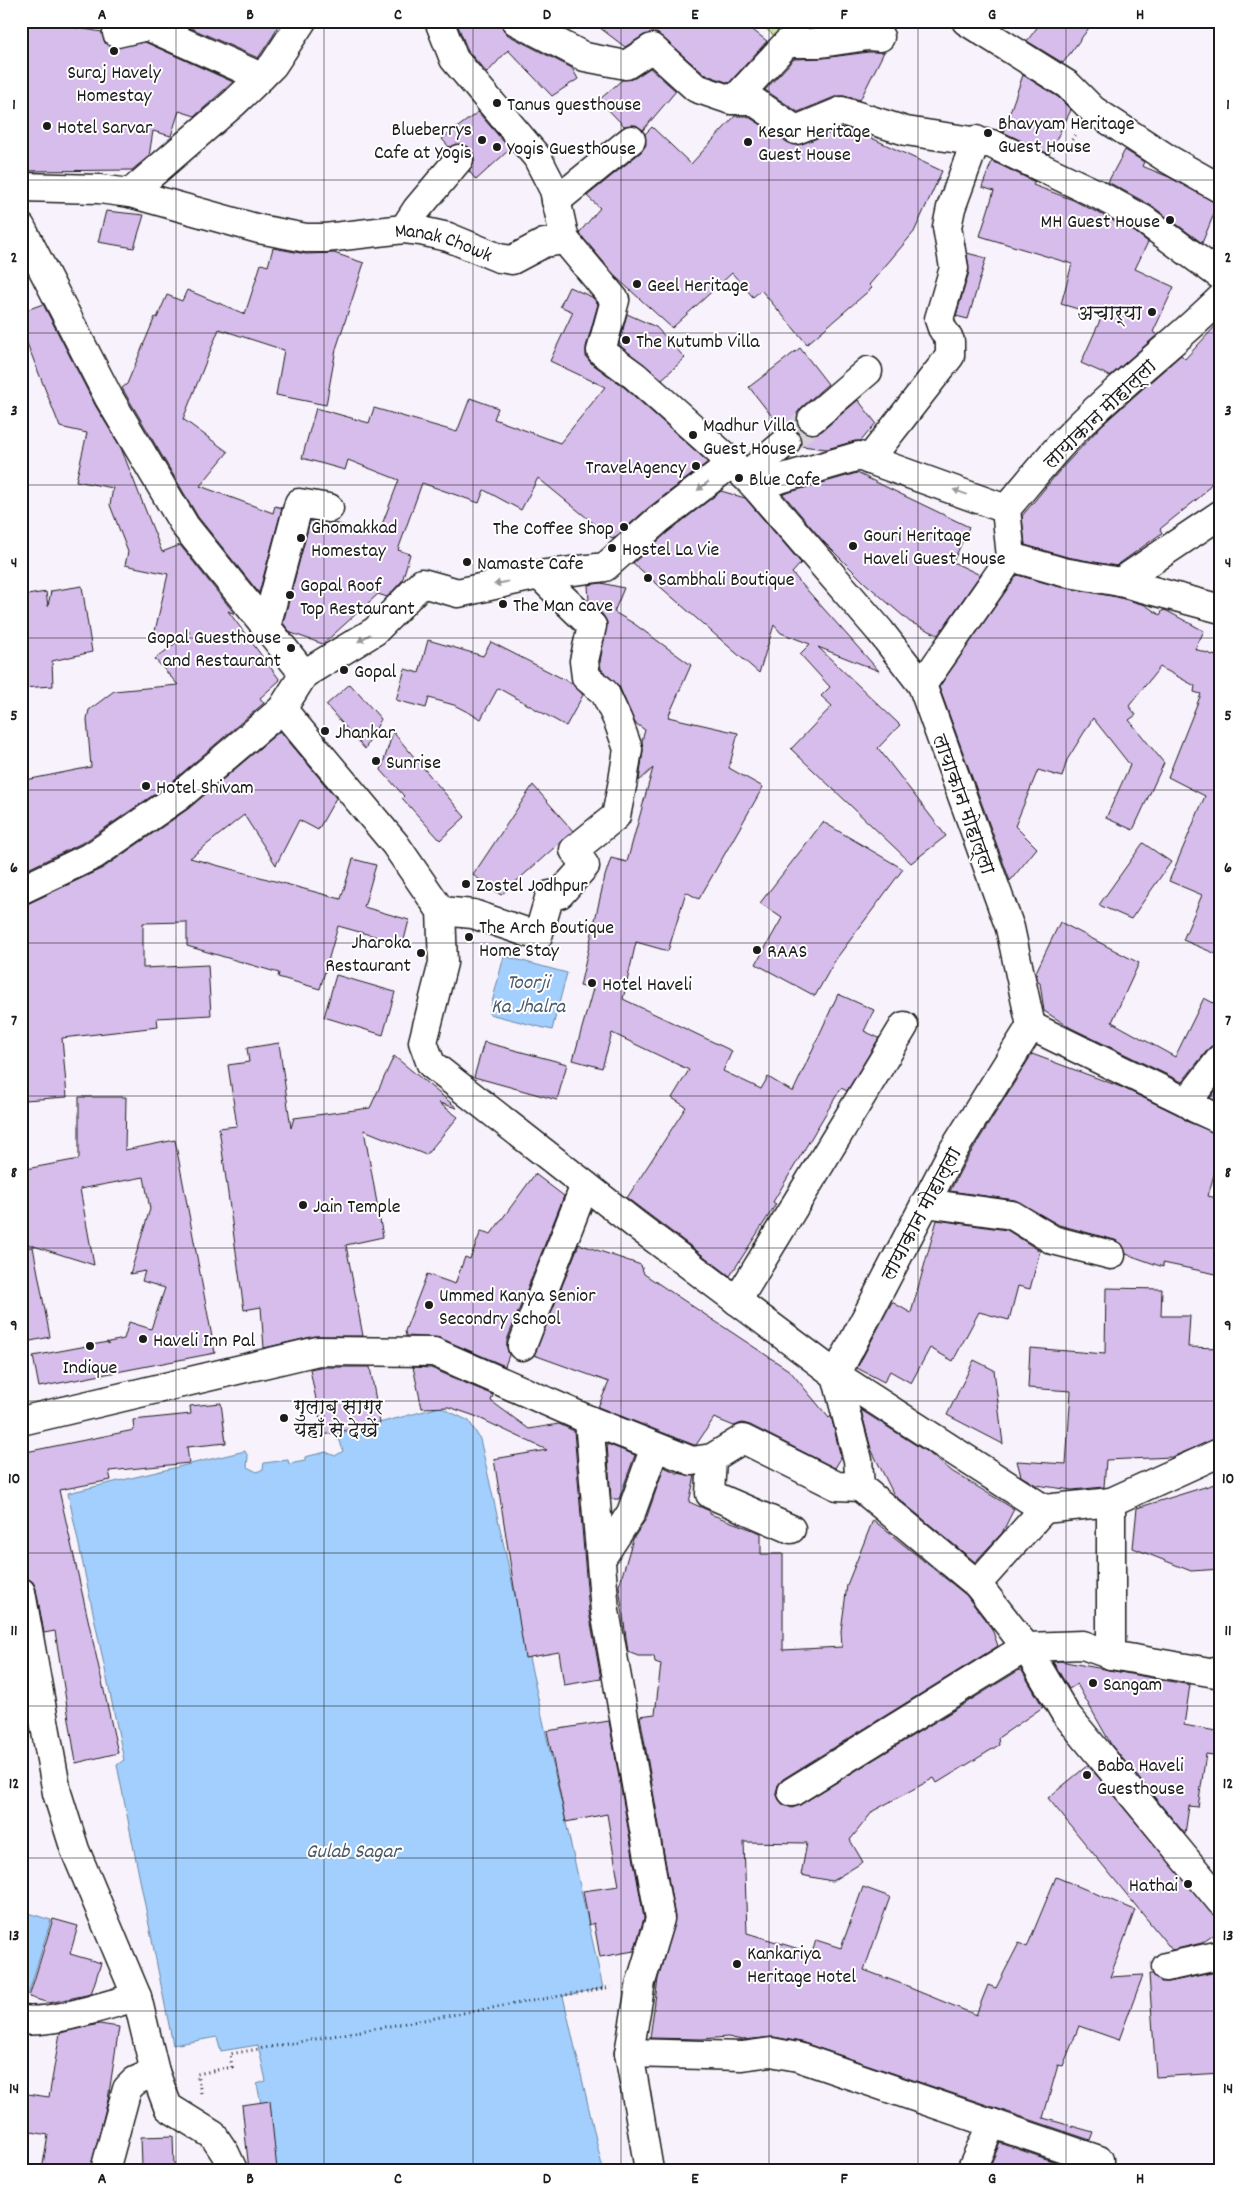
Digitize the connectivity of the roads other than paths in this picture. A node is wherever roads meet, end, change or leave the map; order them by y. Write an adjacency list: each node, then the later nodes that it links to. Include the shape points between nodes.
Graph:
1 (302, 21): 7 (street, via 273,65)
2 (439, 21): 15 (street, via 454,59 537,157)
3 (516, 21): 8 (street, via 593,59 626,65 652,48 696,88)
4 (966, 21): 13 (street, via 1068,86 1093,110)
5 (869, 32): 8 (street, via 821,43 787,43)
6 (118, 33): 7 (street, via 146,26)
7 (261, 77): 14 (street)
8 (734, 100): 10 (street, via 752,100 796,130 842,111 906,130)
9 (631, 140): 15 (street)
10 (976, 140): 19 (street, via 1050,171 1142,218); 24 (street, via 947,227 954,268 939,319 950,341 950,356)
11 (459, 159): 17 (street)
12 (21, 187): 14 (street, Manak Chowk)
13 (1221, 189)
14 (130, 193): 17 (street, Manak Chowk, via 259,229 306,238)
15 (556, 200): 18 (street)
16 (21, 227): 33 (street, via 109,398 186,526)
17 (404, 229): 18 (street, Manak Chowk, via 448,237 499,258 512,260 544,243)
18 (566, 240): 25 (street, via 615,300 601,351 635,376)
19 (1221, 276)
20 (1221, 298): 27 (street, लायाकान मोहाल्ला, via 1073,432)
21 (868, 371): 22 (street)
22 (812, 419)
23 (786, 442): 25 (street)
24 (869, 460): 25 (street, via 859,456); 27 (street, one-way to 24)
25 (744, 475): 30 (street, one-way to 30, via 658,520 605,568); 35 (street, लायाकान मोहाल्ला, via 880,631)
26 (329, 508): 33 (street, via 299,503)
27 (1006, 509): 29 (street)
28 (1221, 514): 31 (street)
29 (1011, 557): 31 (street, via 1063,572); 35 (street)
30 (539, 575): 34 (street, one-way to 34, via 458,593 422,583 375,631); 38 (street, via 592,626 584,661 586,677 605,693 628,749 616,816 574,850 585,866 560,894 550,895 538,936 473,914)
31 (1120, 582): 32 (street)
32 (1221, 609)
33 (266, 627): 34 (street)
34 (304, 674): 36 (street)
35 (922, 685): 40 (street, लायाकान मोहाल्ला, via 1010,928)
36 (282, 709): 37 (street, via 178,798 102,850); 38 (street, via 395,844)
37 (21, 890)
38 (441, 911): 44 (street, via 443,963 423,1042 431,1064)
39 (904, 1026): 47 (street)
40 (1031, 1026): 42 (street); 45 (street, लायाकान मोहाल्ला, via 950,1154)
41 (1221, 1058): 42 (street)
42 (1188, 1102): 43 (street)
43 (1221, 1120)
44 (585, 1185): 47 (street); 48 (street)
45 (925, 1203): 46 (street, via 1012,1215 1053,1240); 49 (street, लायाकान मोहाल्ला)
46 (1111, 1255)
47 (737, 1301): 49 (street)
48 (522, 1346)
49 (836, 1375): 55 (street, via 858,1460); 57 (street)
50 (588, 1420): 51 (street, via 434,1352 318,1351); 52 (street); 59 (street)
51 (21, 1421)
52 (655, 1447): 54 (street, via 692,1461); 59 (street, via 631,1513)
53 (1221, 1452): 56 (street)
54 (712, 1458): 55 (street, via 744,1439 837,1486); 58 (street, via 710,1494)
55 (860, 1487): 60 (street)
56 (1111, 1502): 57 (street); 63 (street)
57 (1044, 1509): 60 (street)
58 (791, 1529)
59 (600, 1559): 71 (street, via 605,1611 660,1919 641,1982)
60 (977, 1584): 62 (street)
61 (21, 1592): 69 (street, via 58,1793 75,1850)
62 (1026, 1647): 63 (street, via 1083,1645); 65 (street); 66 (street, via 1065,1713)
63 (1112, 1655): 64 (street)
64 (1221, 1674)
65 (792, 1792)
66 (1221, 1902)
67 (1221, 1955): 68 (street)
68 (1166, 1967)
69 (137, 1997): 70 (street, via 60,2016); 72 (street)
70 (21, 2020)
71 (629, 2053): 73 (street, via 742,2056 771,2052 791,2055); 77 (street)
72 (155, 2072): 75 (street, via 135,2081 127,2089); 76 (street, via 168,2107 213,2135)
73 (992, 2123): 74 (street); 78 (street)
74 (1099, 2160)
75 (106, 2170)
76 (233, 2170)
77 (649, 2170)
78 (971, 2170)

